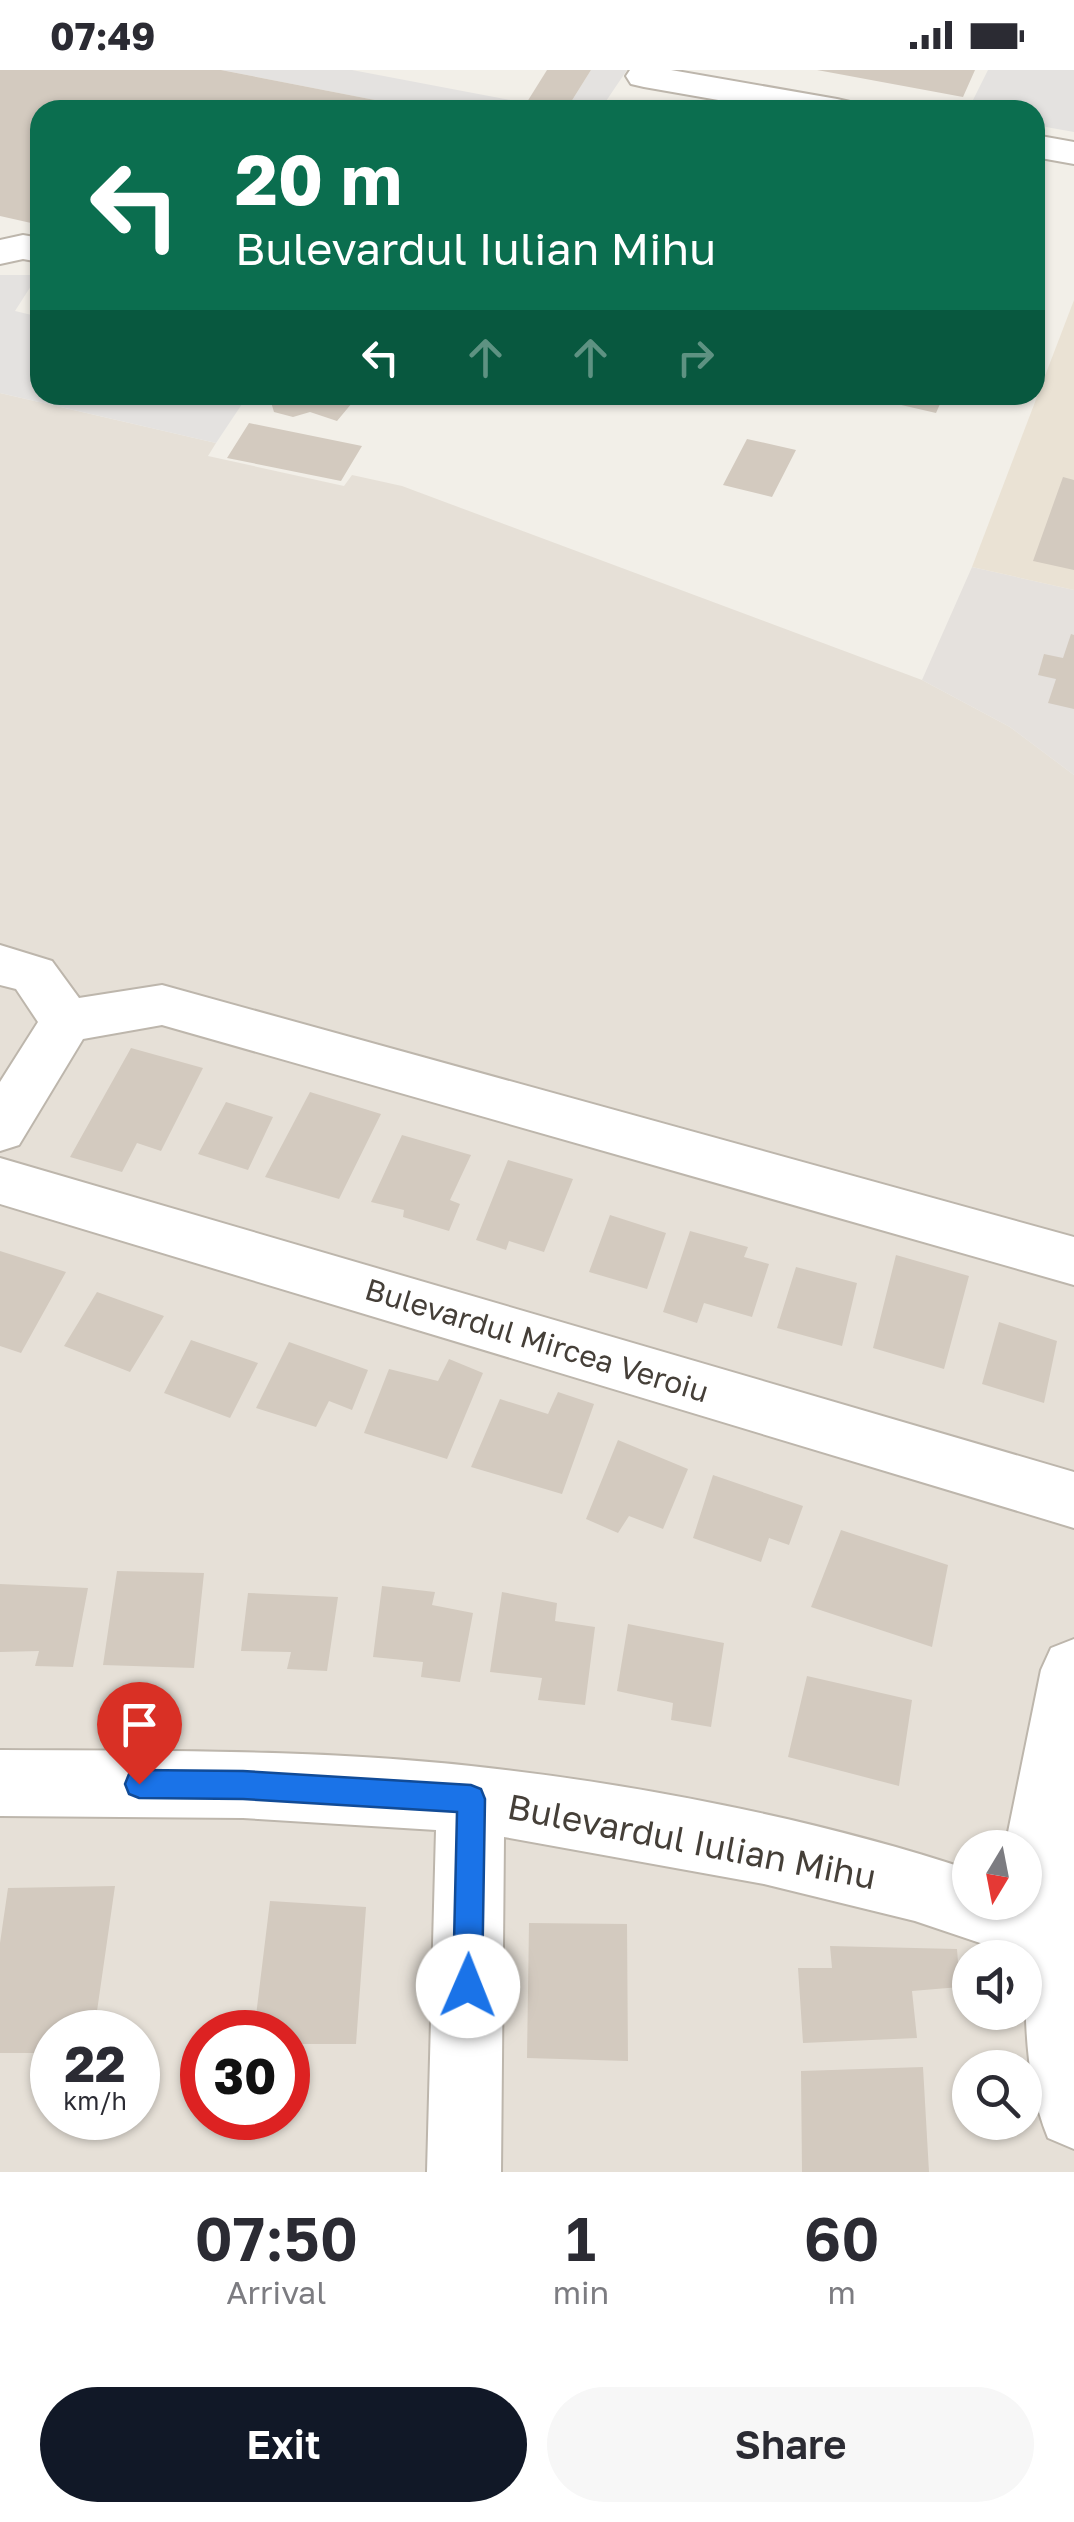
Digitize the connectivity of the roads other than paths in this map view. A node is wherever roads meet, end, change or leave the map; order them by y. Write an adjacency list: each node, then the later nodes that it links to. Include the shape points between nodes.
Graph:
1 (646, 73): 2 (street); 3 (street)
2 (628, 100)
3 (785, 100)
4 (1045, 148): 5 (street)
5 (1074, 153)
6 (30, 248): 7 (street)
7 (0, 252)
8 (0, 965): 9 (street, via 34,976)
9 (66, 1021): 10 (street); 12 (street, via 162,1005)
10 (0, 1129)
11 (0, 1182): 13 (street, Bulevardul Mircea Veroiu)
12 (1074, 1261)
13 (1074, 1500)
14 (1074, 1670): 17 (street, via 1040,1842)
15 (0, 1782): 16 (street, Bulevardul Iulian Mihu, via 243,1785)
16 (471, 1799): 17 (street, Bulevardul Iulian Mihu, via 764,1850 915,1886); 19 (street)
17 (1064, 1937): 18 (street)
18 (1074, 2112)
19 (464, 2172)

